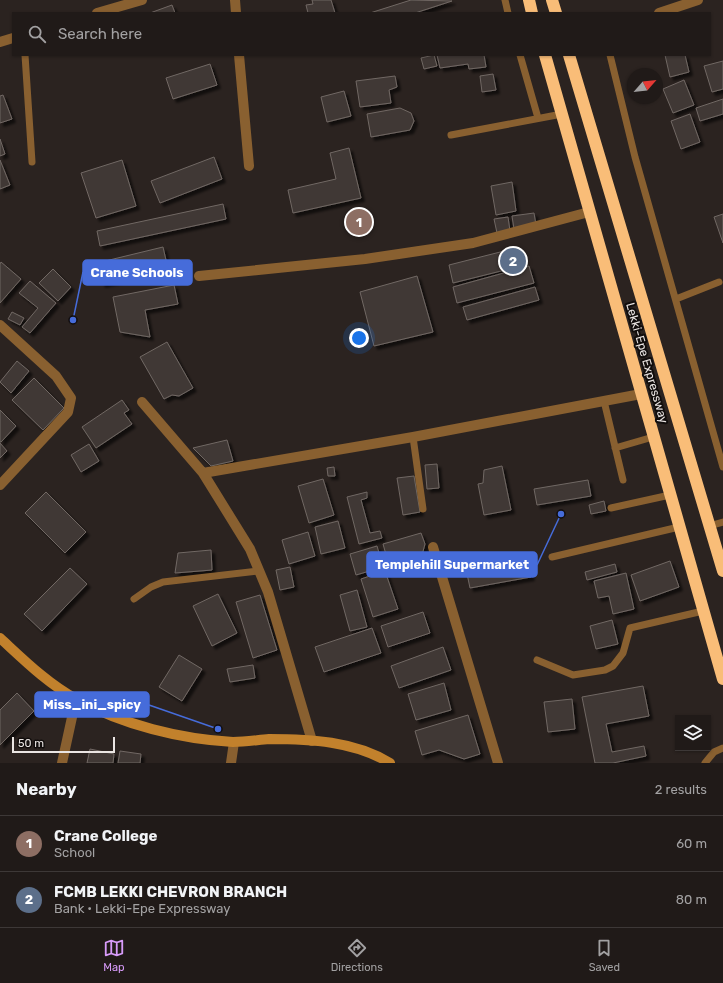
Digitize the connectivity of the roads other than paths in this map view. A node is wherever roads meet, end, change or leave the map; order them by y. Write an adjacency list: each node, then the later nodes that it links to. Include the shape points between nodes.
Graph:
1 (142, 0): 7 (street)
2 (234, 0): 8 (street)
3 (505, 0): 9 (lane)
4 (529, 0): 10 (highway)
5 (552, 0): 11 (highway)
6 (698, 0): 12 (street)
7 (100, 12)
8 (236, 12)
9 (508, 12)
10 (532, 12)
11 (556, 12)
12 (662, 12)
13 (12, 38): 14 (street)
14 (0, 42)
15 (25, 56): 24 (lane)
16 (239, 56): 25 (street)
17 (520, 56): 22 (lane)
18 (545, 56): 21 (highway, Lekki-Epe Expressway)
19 (569, 56): 45 (highway, Lekki-Epe Expressway)
20 (610, 56): 29 (lane, via 635,157)
21 (562, 114): 22 (lane); 26 (highway, Lekki-Epe Expressway)
22 (538, 118): 23 (lane)
23 (451, 135)
24 (32, 162)
25 (249, 166)
26 (589, 212): 27 (street, via 474,243 365,259); 31 (highway, Lekki-Epe Expressway)
27 (200, 276)
28 (719, 282): 29 (lane)
29 (676, 299): 37 (lane)
30 (0, 325): 40 (street, via 56,376 71,398 68,412)
31 (641, 394): 32 (street); 35 (highway, Lekki-Epe Expressway)
32 (604, 401): 34 (street); 36 (lane)
33 (142, 402): 38 (street)
34 (413, 437): 38 (street); 43 (lane)
35 (653, 437): 36 (lane); 41 (highway, Lekki-Epe Expressway)
36 (615, 448): 39 (lane)
37 (723, 467)
38 (203, 473): 49 (street, via 250,549)
39 (623, 480)
40 (0, 485)
41 (670, 495): 42 (lane); 46 (highway, Lekki-Epe Expressway)
42 (612, 508)
43 (423, 509)
44 (723, 522): 45 (lane)
45 (709, 526): 50 (highway, Lekki-Epe Expressway)
46 (679, 528): 48 (lane); 52 (highway, Lekki-Epe Expressway)
47 (432, 547): 63 (street)
48 (552, 557)
49 (258, 570): 51 (lane, via 163,582); 57 (street, via 268,592)
50 (723, 572)
51 (134, 599)
52 (703, 611): 54 (lane, via 630,628 623,654 613,666 605,670 573,675); 55 (highway, Lekki-Epe Expressway)
53 (0, 638): 56 (street, via 35,670)
54 (537, 660)
55 (723, 679)
56 (76, 699): 58 (street, via 119,718 161,731 194,738); 60 (street)
57 (312, 741): 58 (street); 62 (street, via 351,746)
58 (234, 742): 61 (street)
59 (723, 748): 64 (lane, via 714,752)
60 (62, 763)
61 (231, 763)
62 (390, 763)
63 (498, 763)
64 (705, 763)

